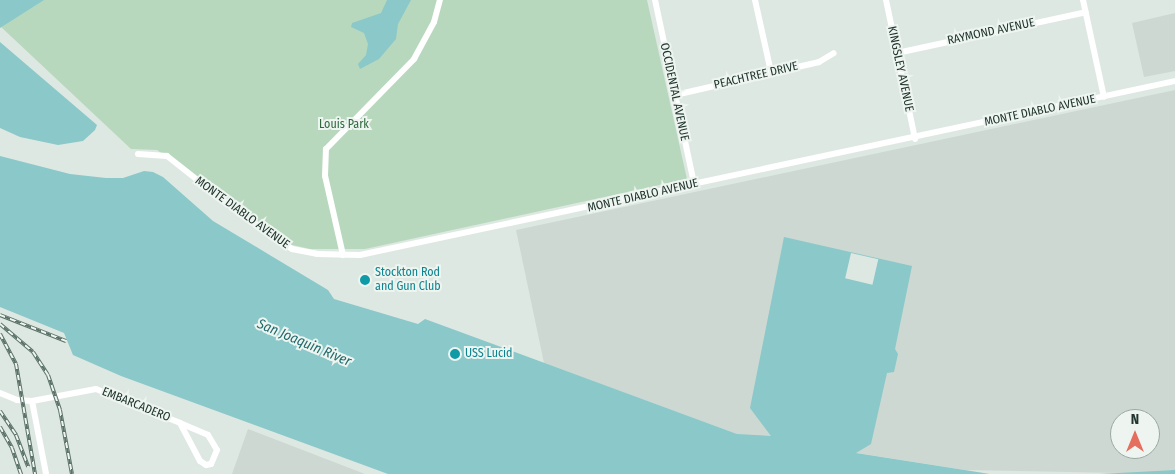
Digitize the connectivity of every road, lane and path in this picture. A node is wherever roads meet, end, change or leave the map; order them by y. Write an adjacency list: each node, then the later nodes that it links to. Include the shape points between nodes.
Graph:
1 (440, 0): 16 (street, via 434,22 414,59 326,149 325,176)
2 (655, 0): 11 (street, OCCIDENTAL AVENUE)
3 (756, 0): 9 (street)
4 (886, 0): 8 (street, KINGSLEY AVENUE)
5 (1084, 0): 6 (street)
6 (1086, 12): 8 (street, RAYMOND AVENUE); 12 (street)
7 (834, 53): 9 (street, PEACHTREE DRIVE, via 819,62)
8 (897, 53): 13 (street, KINGSLEY AVENUE)
9 (771, 72): 11 (street, PEACHTREE DRIVE)
10 (1175, 81): 12 (street, MONTE DIABLO AVENUE)
11 (675, 95): 15 (street, OCCIDENTAL AVENUE)
12 (1104, 97): 13 (street, MONTE DIABLO AVENUE)
13 (915, 139): 15 (street, MONTE DIABLO AVENUE)
14 (138, 154): 16 (street, MONTE DIABLO AVENUE, via 167,156 286,246 301,252)
15 (694, 184): 16 (street, MONTE DIABLO AVENUE, via 400,248)
16 (343, 255)
17 (0, 393): 18 (street, via 17,400)
18 (32, 401): 19 (street, EMBARCADERO, via 96,389); 20 (street)
19 (180, 423): 19 (street, EMBARCADERO, via 208,435 217,450 211,464 206,465 200,460)
20 (46, 474)

